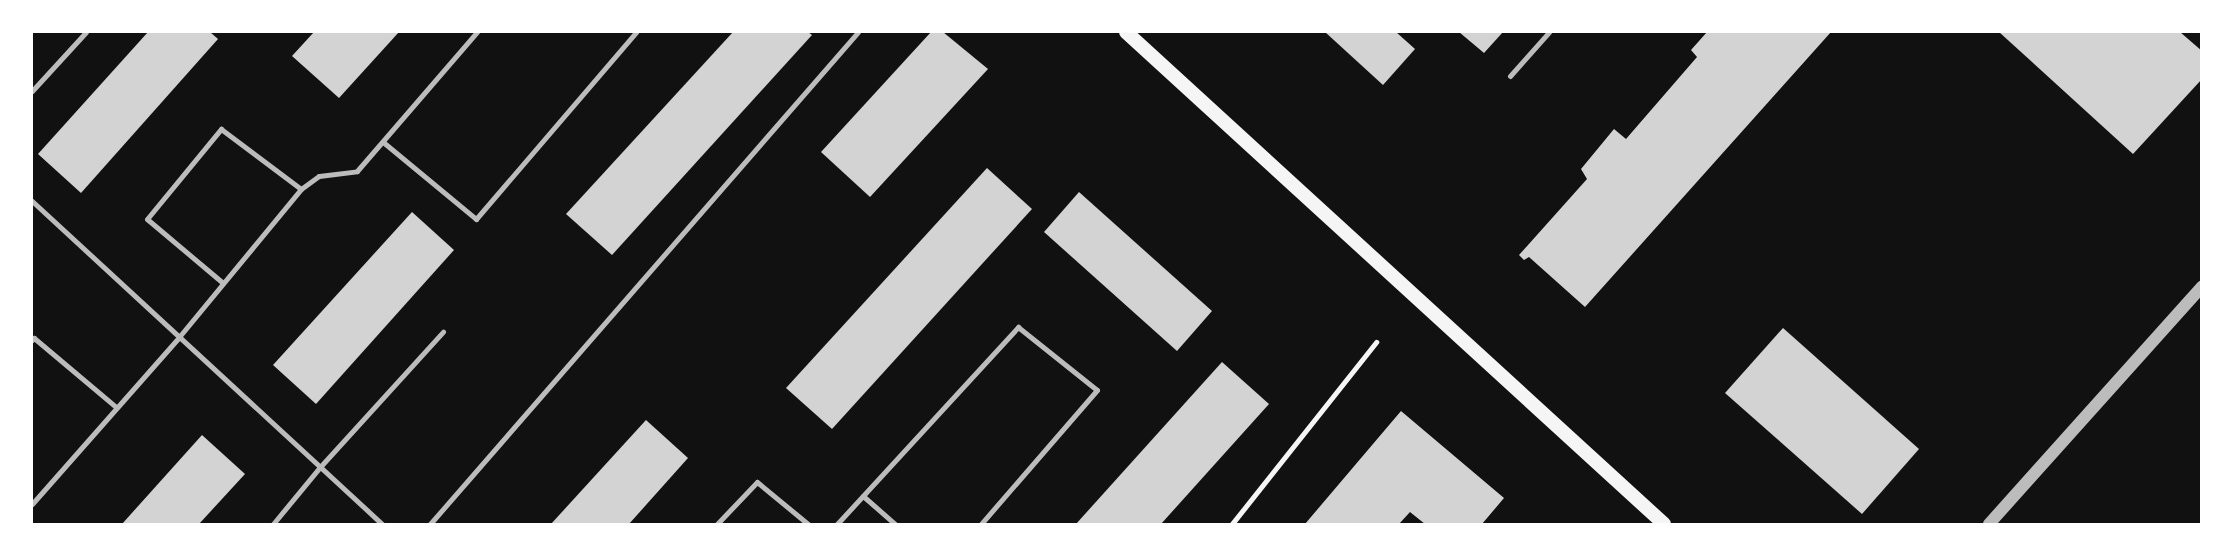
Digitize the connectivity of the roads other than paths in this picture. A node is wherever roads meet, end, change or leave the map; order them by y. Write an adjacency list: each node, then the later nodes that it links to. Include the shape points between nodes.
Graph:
1 (86, 32): 8 (lane)
2 (477, 32): 9 (lane)
3 (636, 32): 9 (lane, via 477,219)
4 (858, 32): 23 (lane)
5 (1126, 32): 29 (main road)
6 (1549, 32): 7 (lane)
7 (1510, 76)
8 (32, 91)
9 (383, 142): 10 (lane, via 357,171 319,176)
10 (301, 189): 12 (lane); 12 (lane, via 221,129 147,219)
11 (32, 201): 15 (lane)
12 (223, 283): 15 (lane)
13 (2202, 287): 30 (street)
14 (443, 332): 18 (lane)
15 (179, 337): 17 (lane); 18 (lane)
16 (32, 341): 17 (lane, via 34,338)
17 (117, 407): 20 (lane)
18 (320, 467): 21 (lane); 22 (lane)
19 (863, 496): 26 (lane); 27 (lane); 28 (lane, via 1018,327 1097,390)
20 (32, 504)
21 (273, 524)
22 (382, 524)
23 (430, 524)
24 (717, 524): 25 (lane, via 757,482)
25 (808, 524)
26 (837, 524)
27 (895, 524)
28 (981, 524)
29 (1664, 524)
30 (1989, 524)

